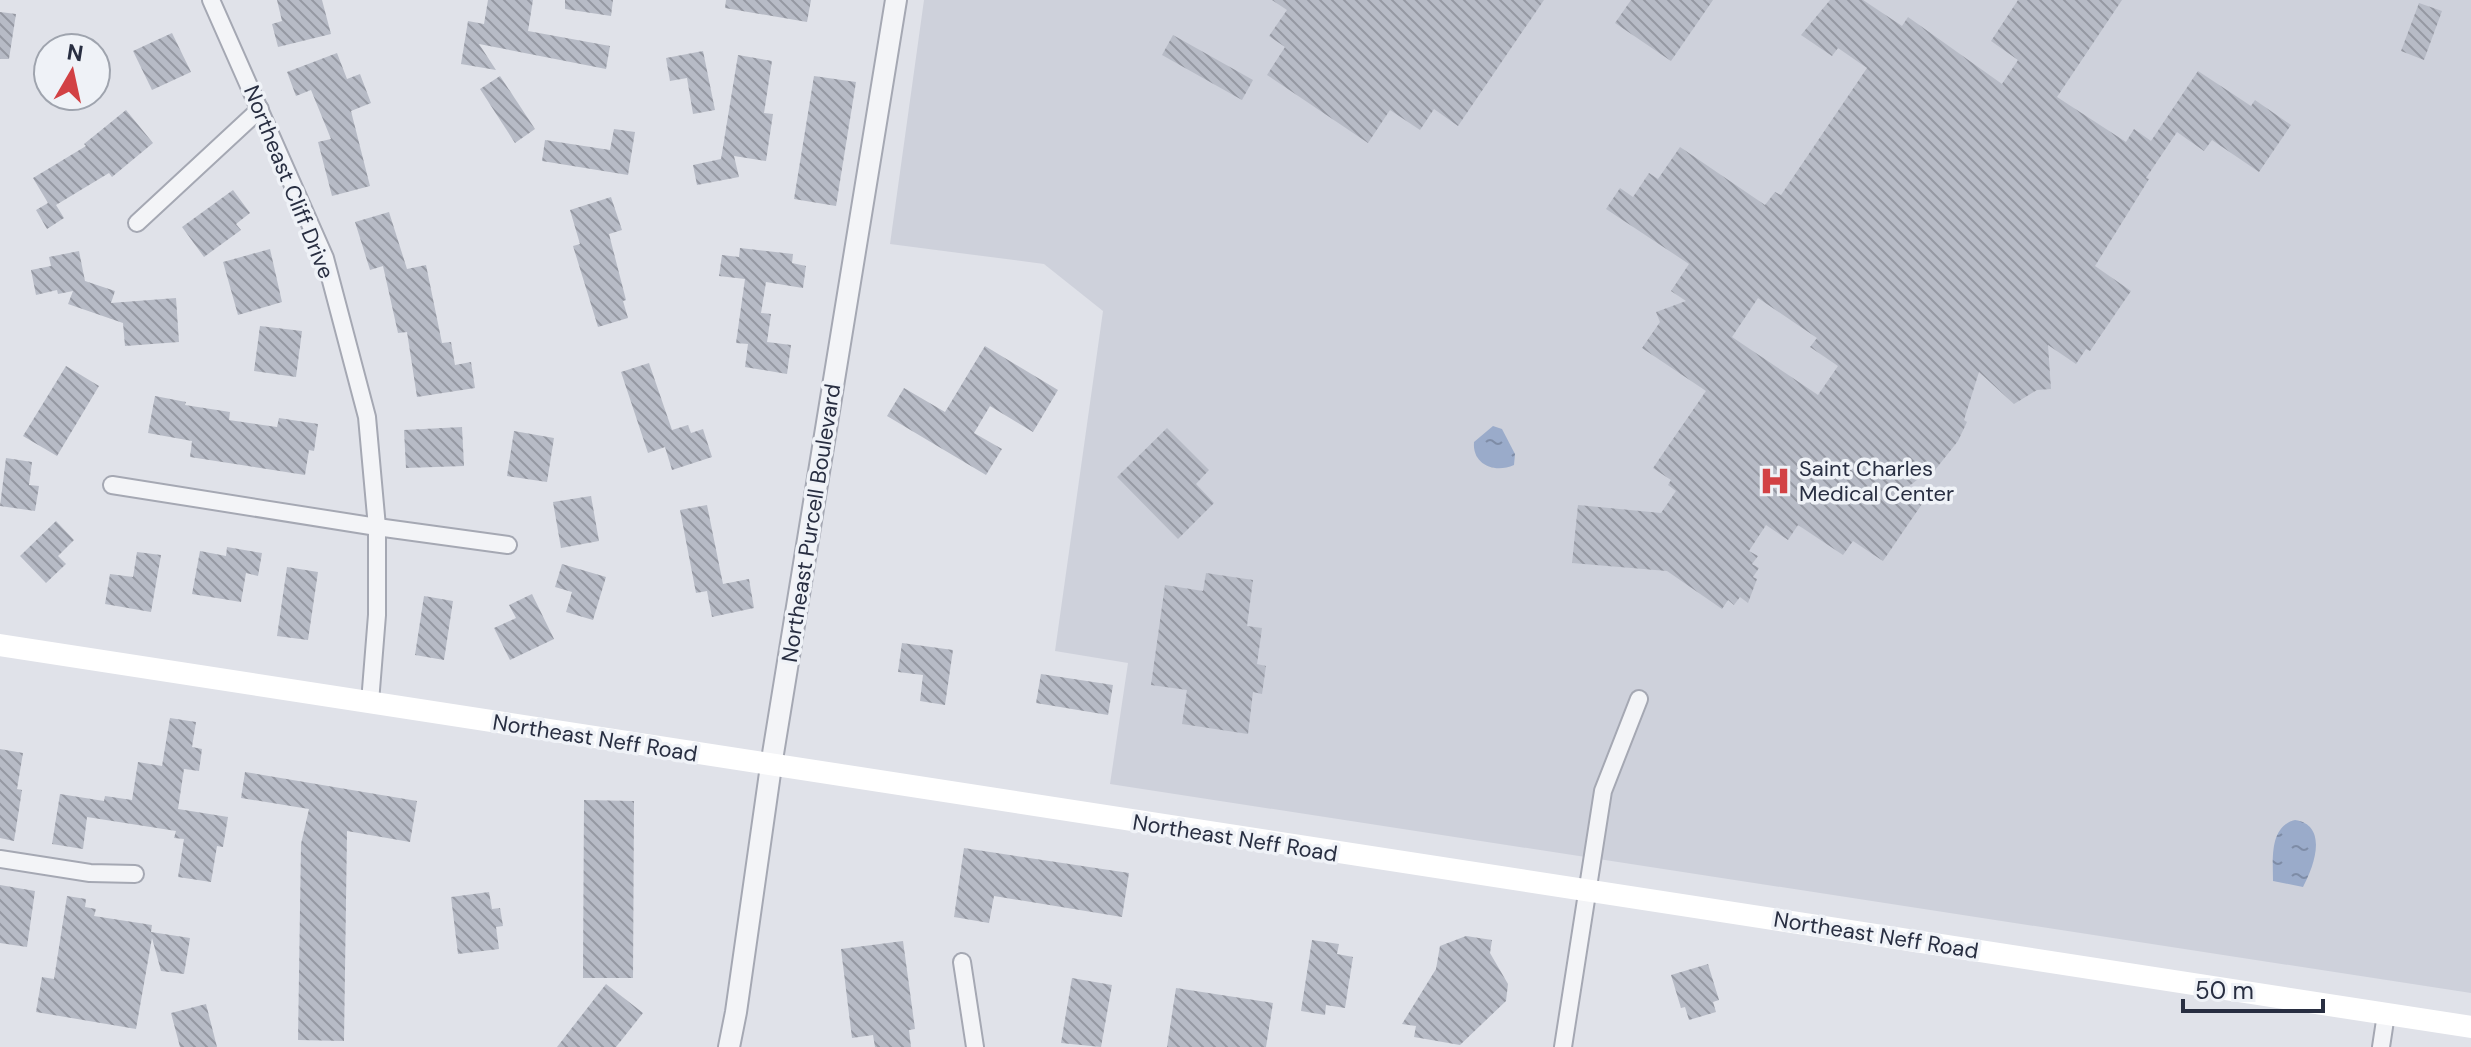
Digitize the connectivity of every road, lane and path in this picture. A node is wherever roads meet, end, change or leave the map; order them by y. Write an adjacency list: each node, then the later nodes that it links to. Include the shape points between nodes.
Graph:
1 (211, 0): 3 (street, Northeast Cliff Drive)
2 (896, 0): 11 (street, Northeast Purcell Boulevard)
3 (260, 109): 4 (street); 6 (street, Northeast Cliff Drive, via 325,258 367,417)
4 (137, 223)
5 (112, 485): 6 (street)
6 (377, 527): 7 (street); 10 (street, Northeast Cliff Drive)
7 (508, 545)
8 (0, 645): 10 (main road, Northeast Neff Road)
9 (1639, 699): 14 (street, via 1603,791)
10 (370, 702): 11 (main road, Northeast Neff Road)
11 (771, 766): 14 (main road, Northeast Neff Road); 18 (street, Northeast Purcell Boulevard)
12 (0, 859): 13 (street)
13 (135, 874)
14 (1587, 892): 16 (main road, Northeast Neff Road); 20 (street)
15 (962, 962): 19 (street)
16 (2386, 1014): 17 (main road, Northeast Neff Road); 21 (street)
17 (2471, 1027)
18 (729, 1047)
19 (975, 1047)
20 (1563, 1047)
21 (2381, 1047)

